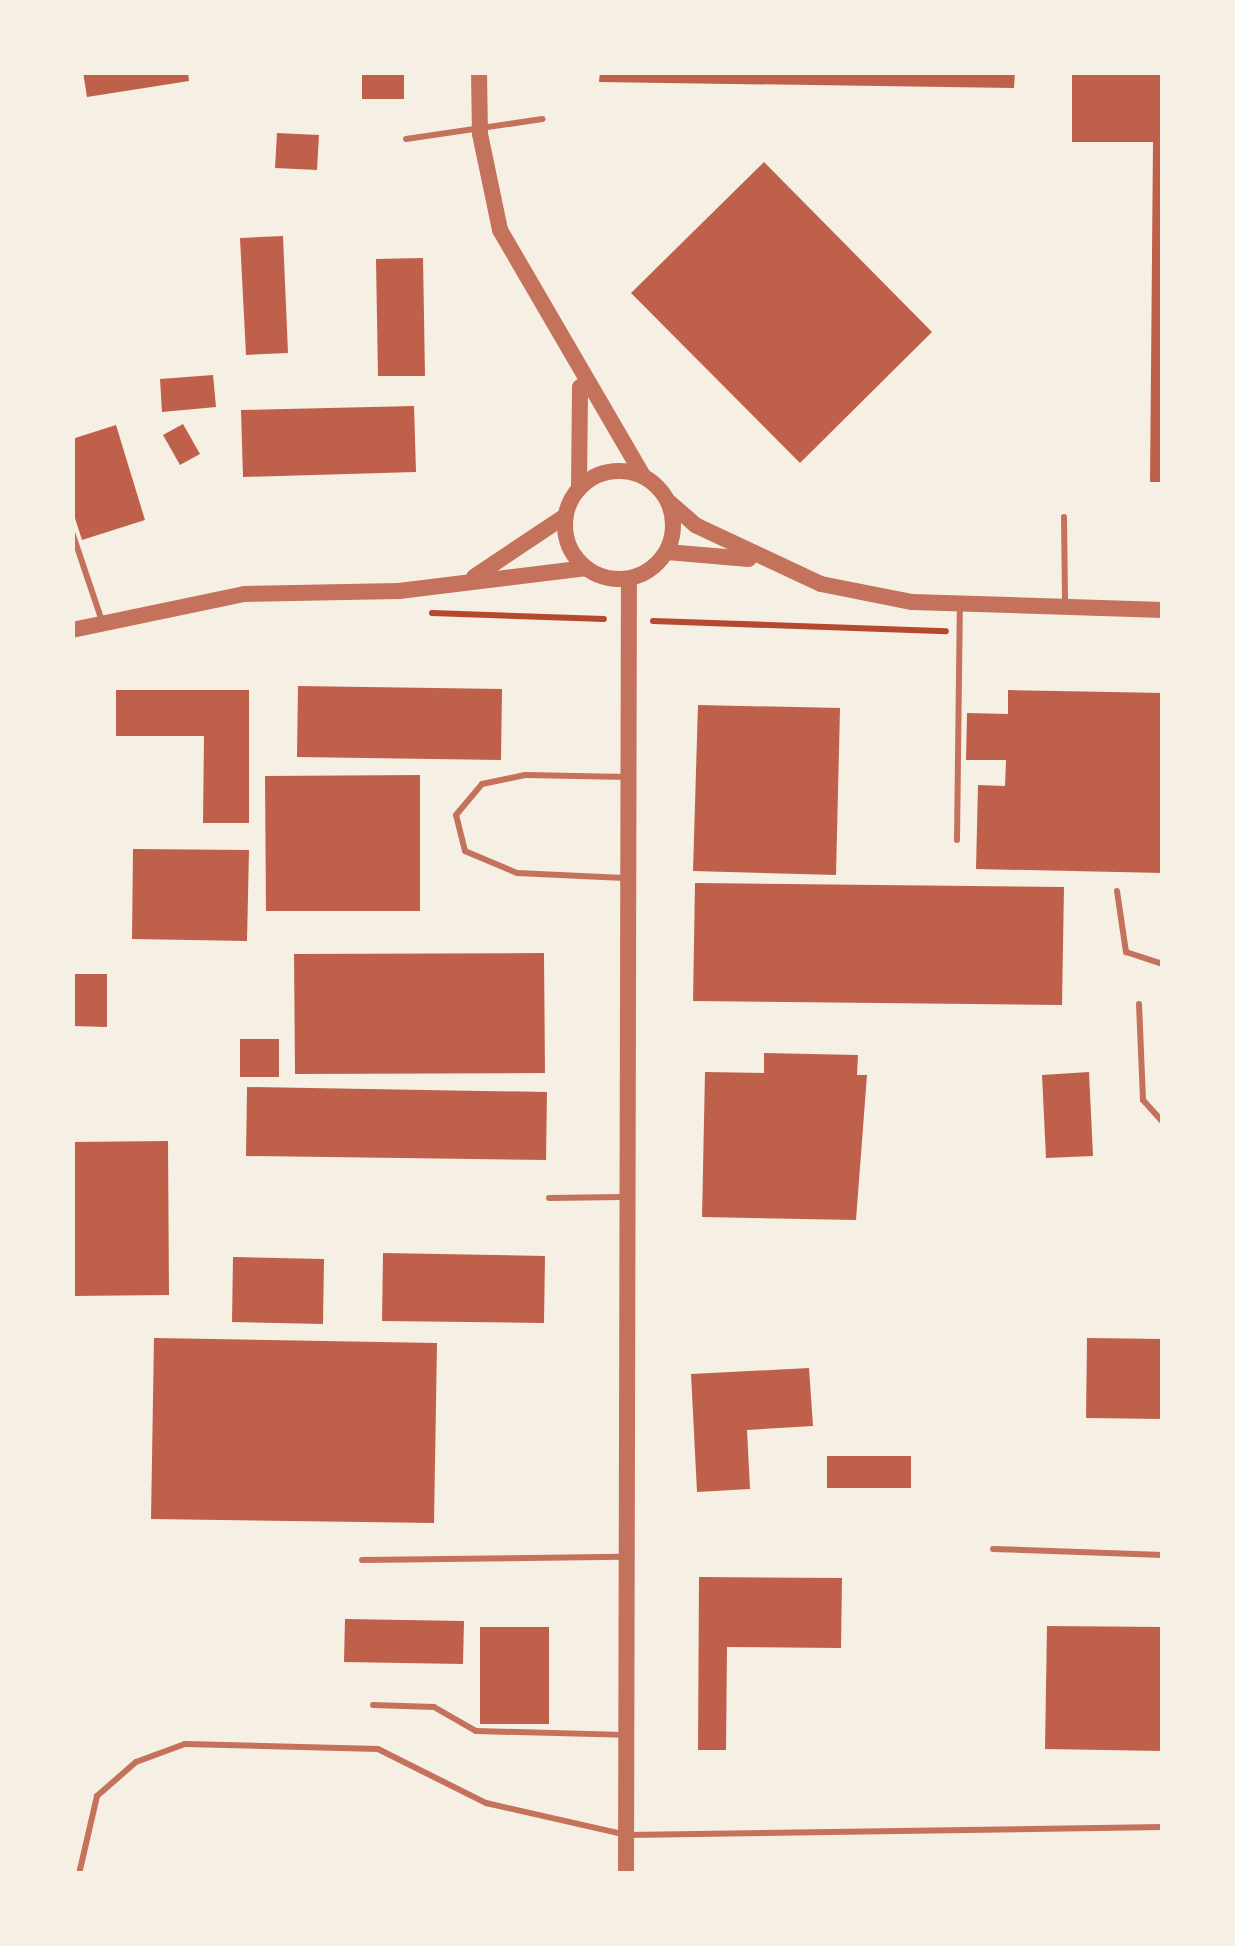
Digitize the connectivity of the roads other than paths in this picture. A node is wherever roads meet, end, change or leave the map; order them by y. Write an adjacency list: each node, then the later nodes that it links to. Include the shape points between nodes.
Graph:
1 (479, 72): 3 (street)
2 (543, 119): 3 (lane)
3 (480, 134): 4 (lane); 5 (street, via 500,230)
4 (406, 139)
5 (578, 374): 6 (street); 7 (street, via 586,416)
6 (643, 476): 7 (street, via 609,471); 8 (street)
7 (579, 488): 9 (street)
8 (669, 502): 12 (street); 13 (street, via 695,525)
9 (565, 516): 14 (street, via 568,545); 16 (street, via 522,552)
10 (1064, 517): 18 (lane)
11 (72, 532): 20 (lane)
12 (667, 551): 13 (street); 15 (street)
13 (767, 561): 17 (street, via 821,584)
14 (585, 568): 15 (street); 16 (street)
15 (629, 578): 22 (street)
16 (463, 583): 20 (street, via 244,594)
17 (960, 605): 18 (street); 23 (lane)
18 (1065, 608): 19 (street)
19 (1163, 610)
20 (102, 621): 21 (street)
21 (72, 630)
22 (628, 777): 24 (street); 24 (lane, via 525,775 482,784 456,815 465,851 517,873)
23 (957, 840)
24 (628, 878): 29 (street)
25 (1117, 891): 26 (lane, via 1126,952)
26 (1163, 964)
27 (1138, 1004): 28 (lane, via 1143,1100)
28 (1163, 1123)
29 (627, 1197): 30 (lane); 33 (street)
30 (549, 1198)
31 (993, 1549): 32 (lane)
32 (1163, 1555)
33 (626, 1557): 34 (lane); 36 (street)
34 (362, 1560)
35 (373, 1705): 36 (lane, via 434,1707 476,1731)
36 (628, 1735): 38 (street)
37 (1163, 1827): 38 (lane)
38 (627, 1835): 39 (lane, via 486,1803 378,1749 184,1744 136,1762 97,1796); 40 (street)
39 (79, 1874)
40 (626, 1874)

